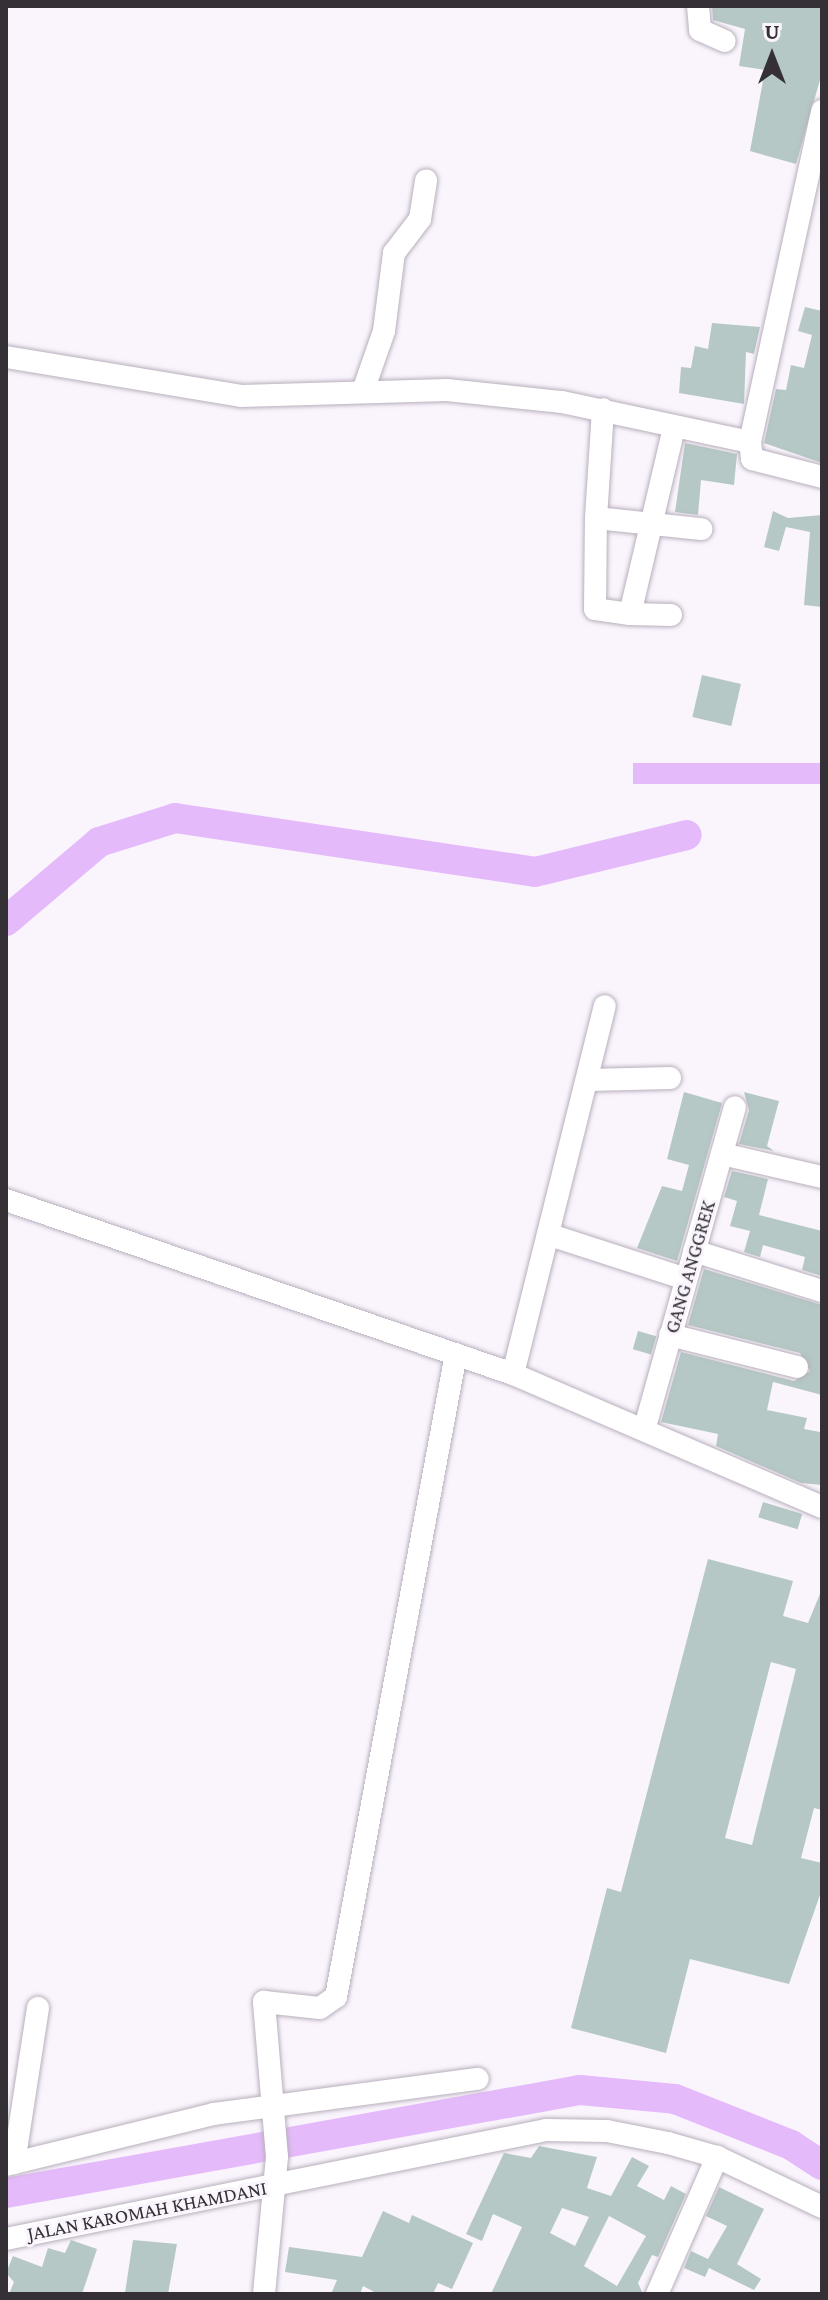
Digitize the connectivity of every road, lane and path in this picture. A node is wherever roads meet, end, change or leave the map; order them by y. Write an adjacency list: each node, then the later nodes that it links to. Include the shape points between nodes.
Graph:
1 (698, 6): 2 (street, via 700,30)
2 (725, 41)
3 (822, 111): 9 (street)
4 (426, 180): 6 (street, via 420,219 394,253 384,331)
5 (6, 357): 6 (street, via 241,396)
6 (363, 391): 7 (street, via 447,390)
7 (603, 409): 8 (street); 11 (street)
8 (674, 428): 9 (street); 12 (street)
9 (750, 442): 10 (street, via 752,459)
10 (822, 477)
11 (596, 518): 12 (street); 14 (street, via 595,609)
12 (648, 524): 13 (street); 14 (street)
13 (701, 529)
14 (630, 614): 15 (street)
15 (671, 615)
16 (605, 1006): 18 (street)
17 (670, 1078): 18 (street)
18 (589, 1080): 23 (street)
19 (735, 1107): 20 (street, GANG ANGGREK)
20 (722, 1154): 21 (street); 24 (street, GANG ANGGREK)
21 (822, 1177)
22 (6, 1200): 28 (street)
23 (550, 1235): 25 (street); 30 (street)
24 (694, 1251): 25 (street, GANG ANGGREK); 26 (street)
25 (686, 1279): 27 (street, GANG ANGGREK)
26 (822, 1291)
27 (670, 1335): 29 (street); 31 (street, GANG ANGGREK)
28 (456, 1354): 30 (street); 35 (street, via 336,1997 320,2008 264,2002)
29 (797, 1367)
30 (513, 1374): 31 (street)
31 (645, 1427): 32 (street)
32 (822, 1507)
33 (38, 2008): 37 (street)
34 (478, 2079): 35 (street)
35 (275, 2113): 37 (street, via 128,2131); 38 (street)
36 (717, 2157): 38 (street, via 607,2131 546,2130); 39 (street); 42 (street)
37 (10, 2164)
38 (276, 2185): 40 (street, JALAN KAROMAH KHAMDANI); 41 (street, JALAN KAROMAH KHAMDANI)
39 (822, 2207)
40 (6, 2239)
41 (264, 2294)
42 (657, 2294)

